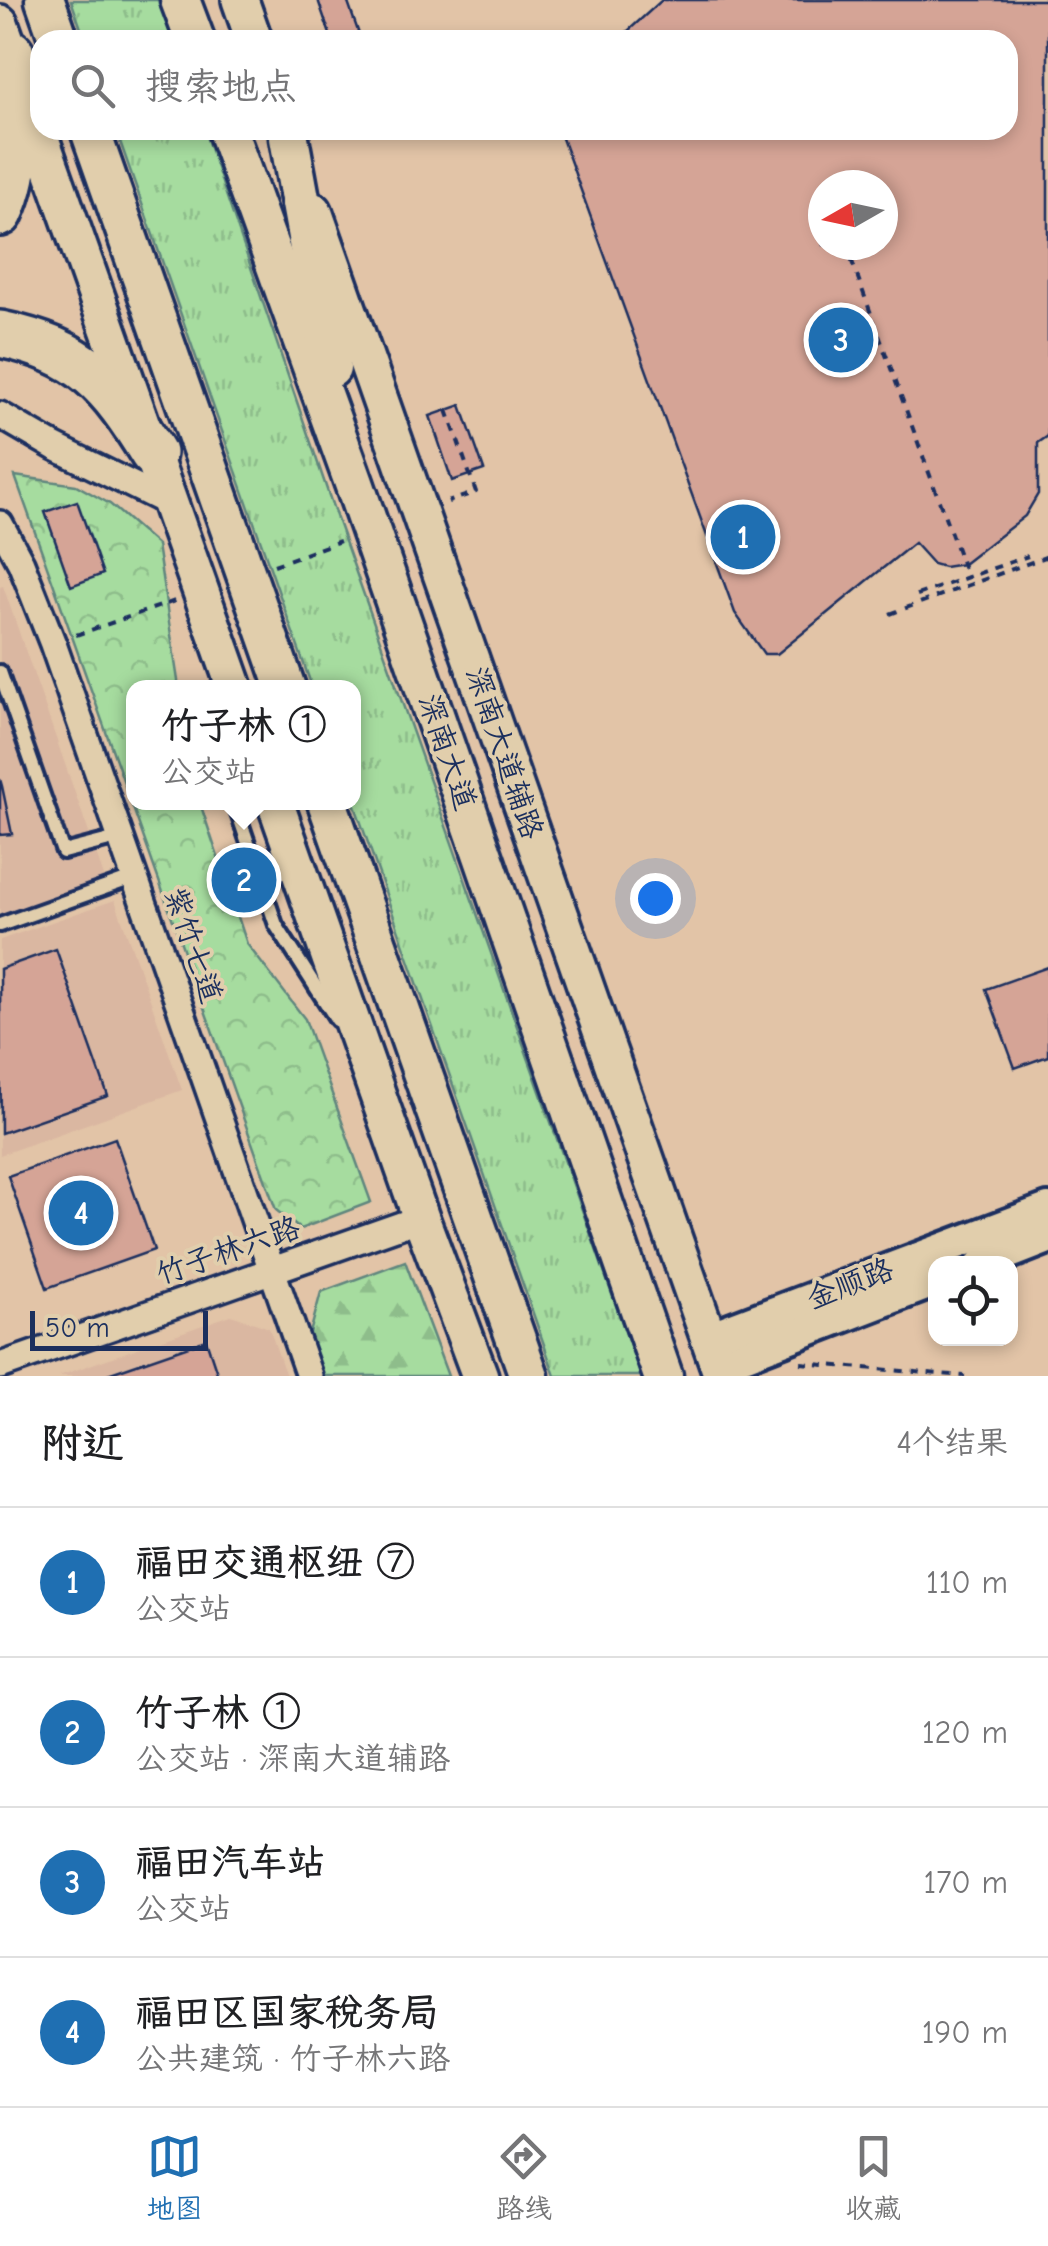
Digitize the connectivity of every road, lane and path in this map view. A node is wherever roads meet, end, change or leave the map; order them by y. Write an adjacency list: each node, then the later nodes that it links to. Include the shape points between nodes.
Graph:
1 (45, 0): 4 (main road)
2 (180, 0): 5 (main road)
3 (240, 0): 6 (main road)
4 (56, 30)
5 (191, 30)
6 (250, 30)
7 (5, 38): 8 (main road); 9 (main road); 17 (highway, via 16,144)
8 (30, 77)
9 (30, 109)
10 (41, 140): 22 (main road)
11 (79, 140): 16 (main road)
12 (94, 140): 16 (main road)
13 (231, 140): 24 (main road, 深南大道)
14 (288, 140): 24 (main road)
15 (289, 140): 47 (main road, 深南大道辅路)
16 (110, 187): 34 (main road)
17 (0, 214)
18 (851, 260): 29 (path)
19 (0, 334): 22 (highway, via 65,354 92,373 116,395)
20 (447, 410): 23 (path)
21 (0, 415): 25 (street)
22 (152, 453): 25 (main road)
23 (470, 474)
24 (354, 484): 53 (main road, 深南大道)
25 (170, 504): 33 (main road, via 212,620)
26 (2, 533): 38 (street, 紫竹七道, via 21,563)
27 (1028, 556): 29 (path)
28 (1048, 556): 31 (path)
29 (968, 578): 30 (path)
30 (917, 595)
31 (890, 614)
32 (0, 672): 38 (lane, via 63,852)
33 (225, 679)
34 (283, 680)
35 (237, 810): 41 (lane, via 276,925)
36 (278, 810): 41 (main road)
37 (330, 810): 52 (main road)
38 (121, 836): 39 (street, 紫竹七道)
39 (134, 876): 40 (lane); 45 (street, 紫竹七道)
40 (0, 924)
41 (366, 1067): 42 (main road)
42 (421, 1218): 45 (street, 竹子林六路); 51 (main road)
43 (1038, 1227): 44 (street, 金顺路); 47 (street, 金顺路)
44 (994, 1256)
45 (272, 1270): 49 (street, 竹子林六路); 50 (street, 紫竹七道)
46 (928, 1284): 47 (street, 金顺路)
47 (716, 1359)
48 (792, 1362): 54 (path)
49 (0, 1366)
50 (309, 1376)
51 (480, 1376)
52 (530, 1376)
53 (663, 1376)
54 (966, 1376)

